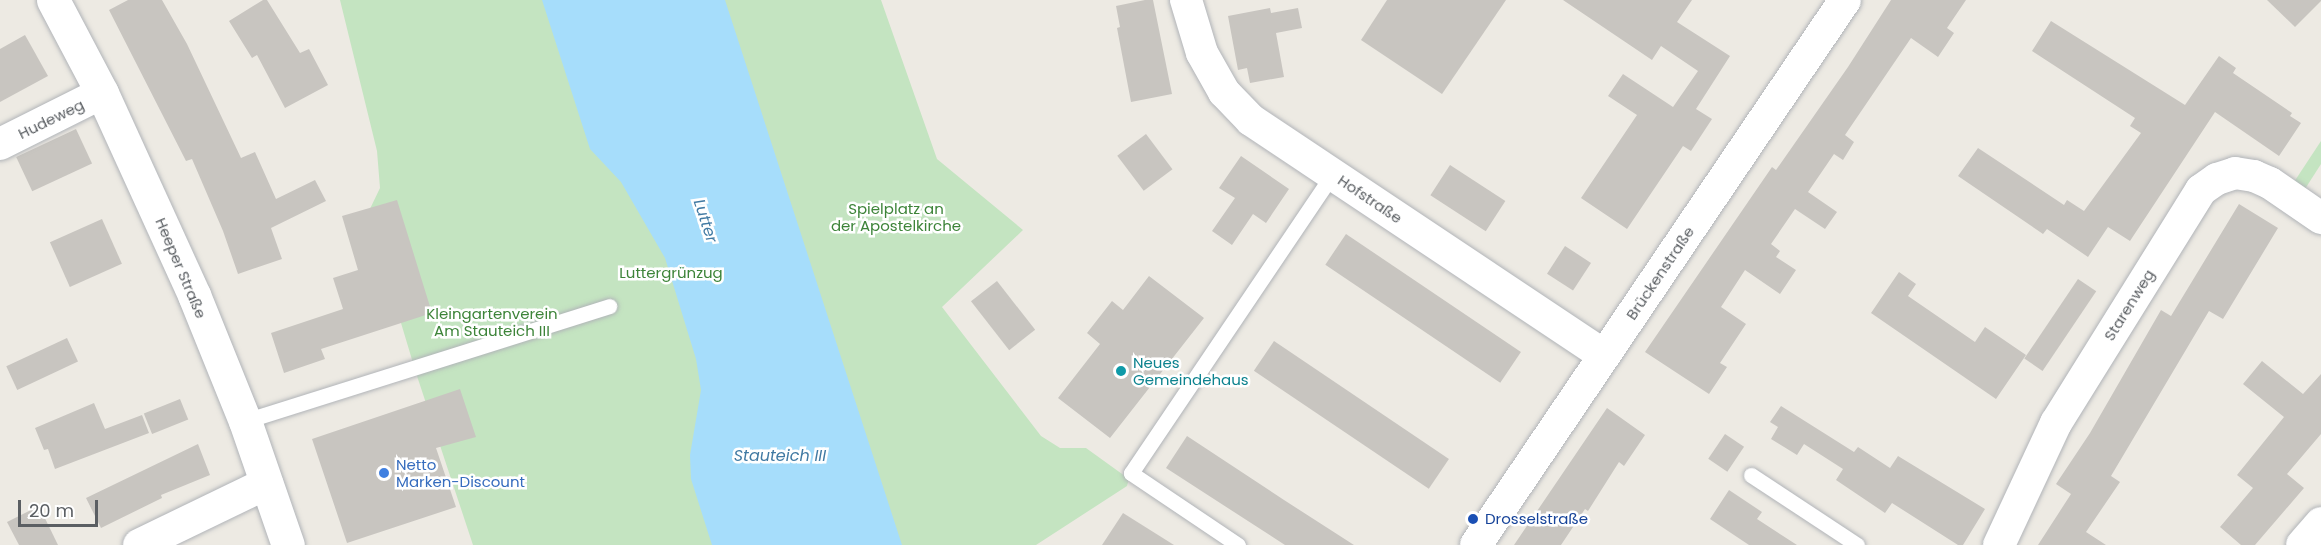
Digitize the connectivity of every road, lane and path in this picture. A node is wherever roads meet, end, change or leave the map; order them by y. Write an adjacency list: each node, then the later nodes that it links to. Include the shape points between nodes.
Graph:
1 (52, 0): 4 (main road, Heeper Straße)
2 (1186, 0): 6 (street, Hofstraße, via 1202,53 1236,107 1267,134)
3 (1845, 0): 9 (street, Brückenstraße)
4 (102, 93): 5 (street, Hudeweg); 10 (main road, Heeper Straße, via 189,284)
5 (0, 144)
6 (1332, 175): 9 (street, Hofstraße); 16 (lane, via 1131,473)
7 (2321, 218): 19 (street, Starenweg, via 2254,176 2235,173 2201,189 2056,423)
8 (609, 306): 10 (lane)
9 (1605, 355): 17 (street, Brückenstraße)
10 (245, 421): 12 (main road, Heeper Straße)
11 (1751, 475): 18 (lane)
12 (267, 483): 14 (street); 15 (main road, Heeper Straße)
13 (2321, 523): 20 (street)
14 (139, 545)
15 (288, 545)
16 (1238, 545)
17 (1476, 545)
18 (1857, 545)
19 (1999, 545)
20 (2302, 545)

